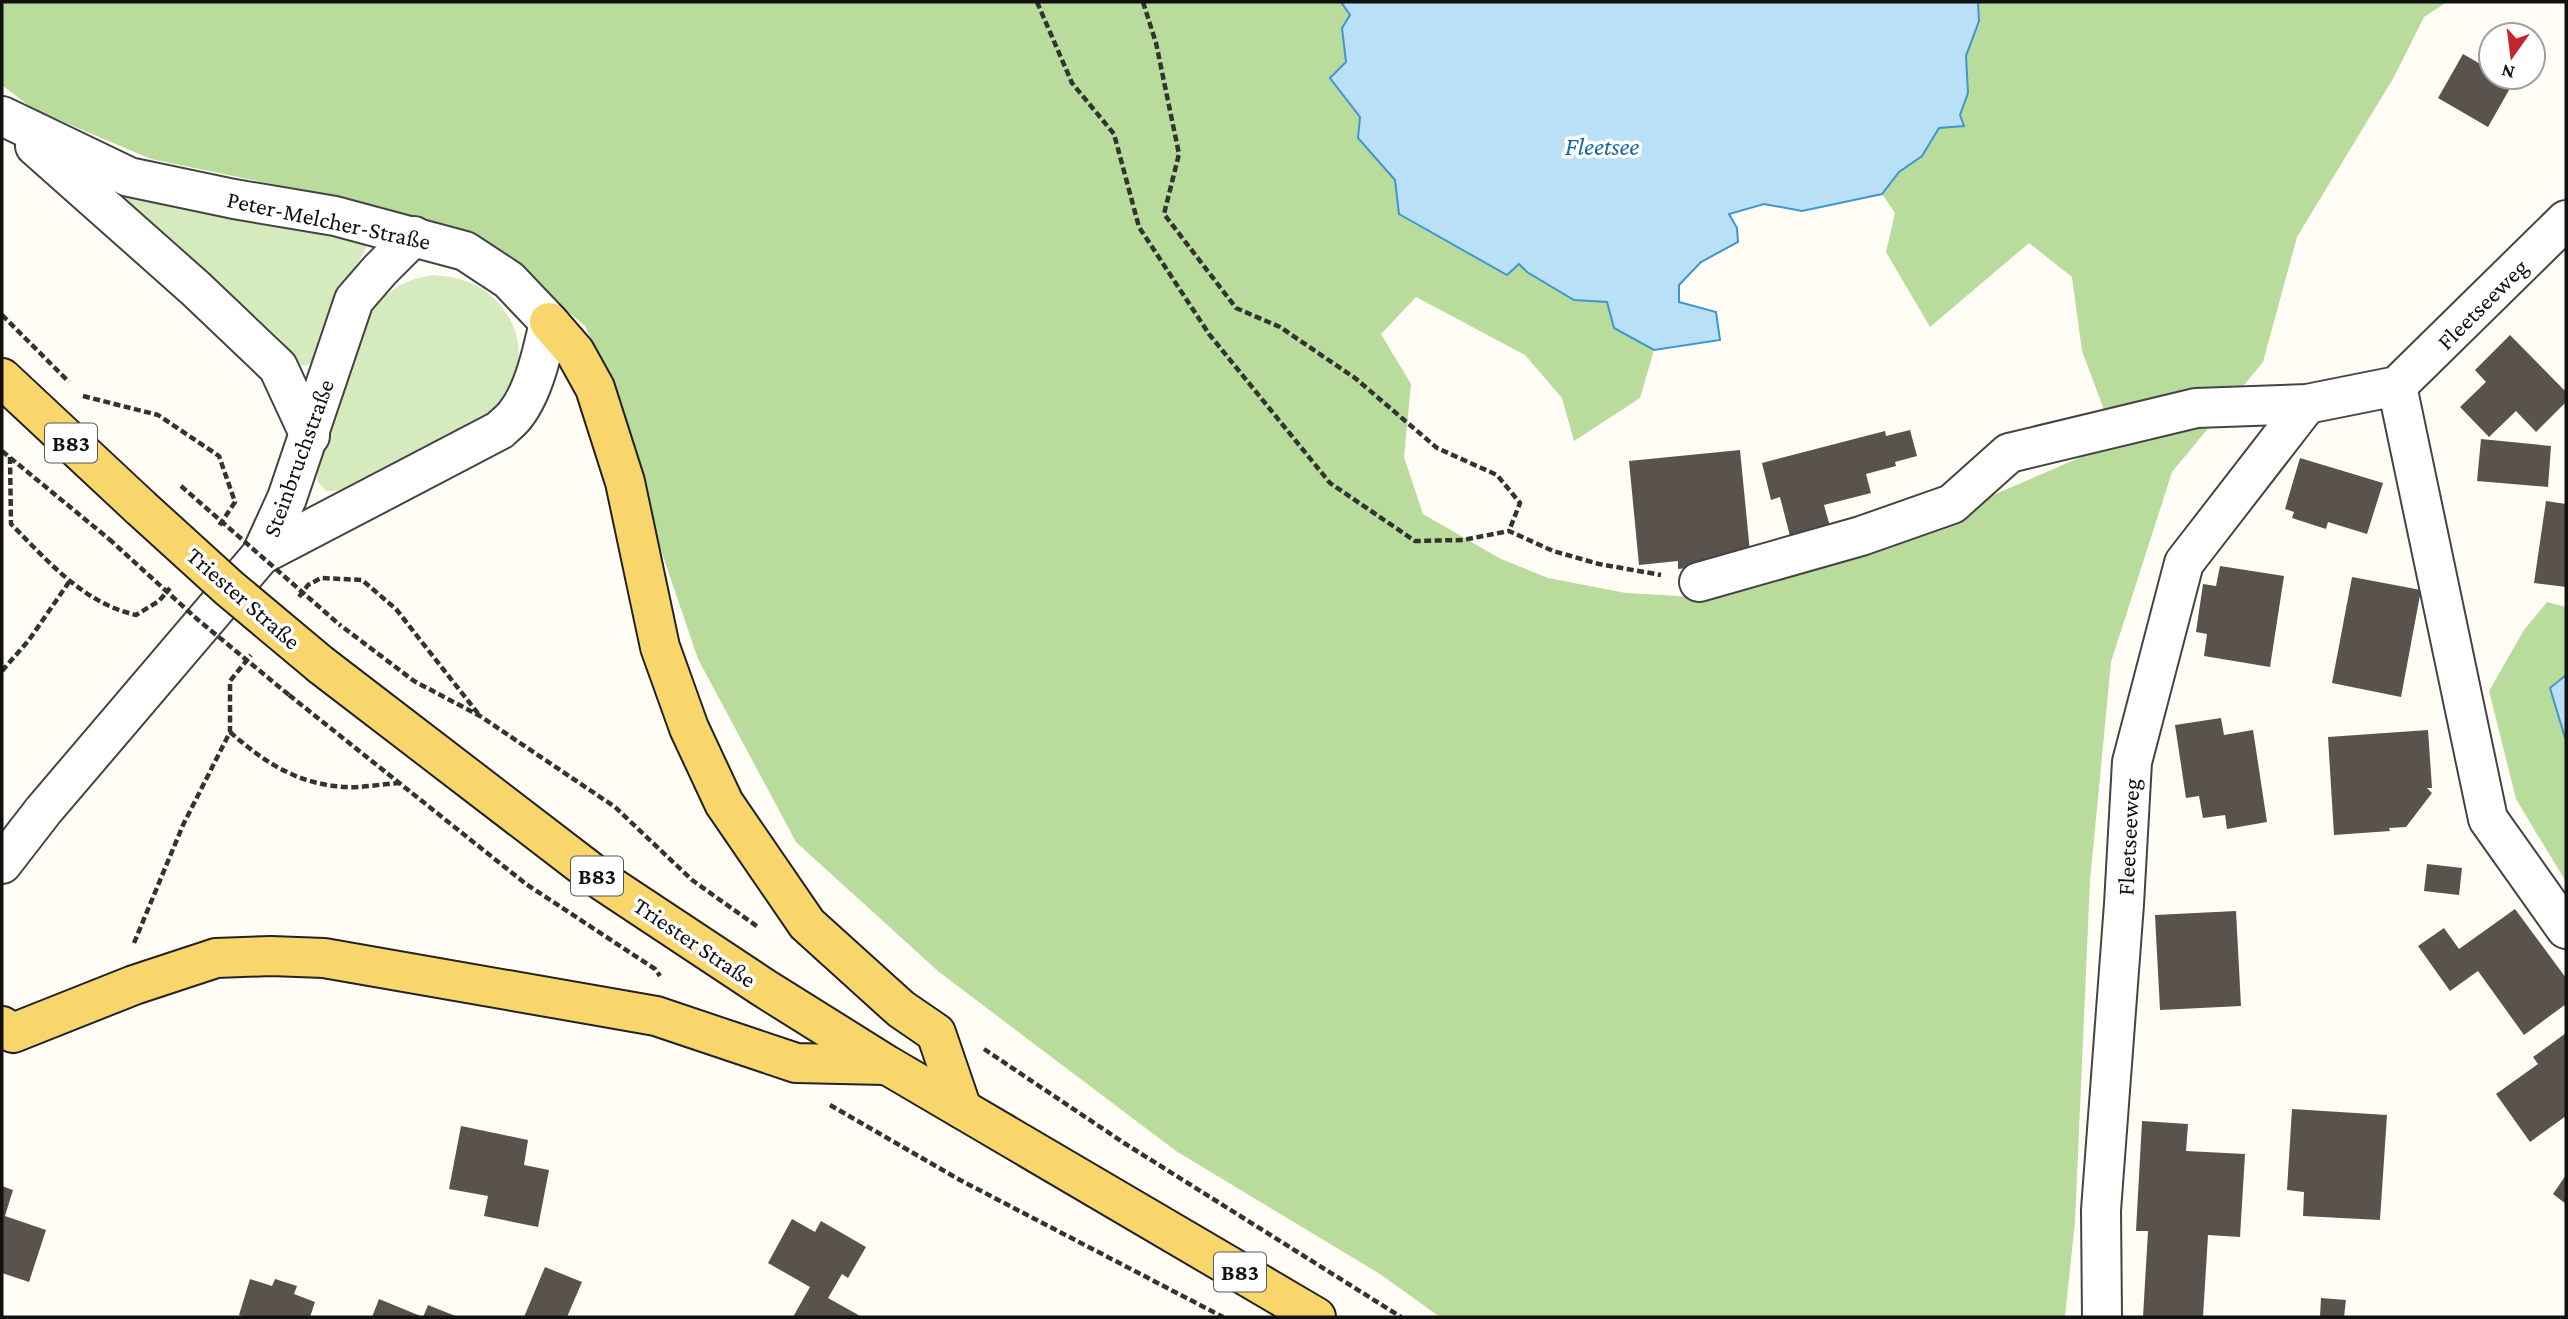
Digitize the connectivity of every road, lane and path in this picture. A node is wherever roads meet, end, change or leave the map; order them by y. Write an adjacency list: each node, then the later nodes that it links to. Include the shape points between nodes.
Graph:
1 (1037, 2): 15 (path, via 1072,83 1114,134 1139,227 1209,334 1330,483 1415,541 1463,540)
2 (1143, 2): 15 (path, via 1179,154 1164,214 1236,308 1280,327 1356,378 1437,448 1497,475 1520,503)
3 (2, 116): 5 (street, Peter-Melcher-Straße, via 129,177 335,216); 12 (street, Peter-Melcher-Straße, via 278,367)
4 (2566, 220): 9 (street, Fleetseeweg)
5 (414, 236): 7 (street, Peter-Melcher-Straße, via 465,251 509,280); 12 (street, Steinbruchstraße, via 354,300)
6 (2, 315): 11 (path)
7 (548, 322): 16 (street, via 526,397 500,430); 34 (main road, via 575,352 595,388 625,482 660,647 689,728 724,803 807,924 901,1009 936,1033)
8 (2, 378): 32 (main road, Triester Straße / B83, bridge, via 229,588 321,665 604,882)
9 (2397, 386): 10 (street); 26 (street, via 2488,819)
10 (2307, 404): 18 (street, via 2196,408 2009,453 1952,504 1861,536); 38 (street, Fleetseeweg, via 2184,564 2132,762 2101,1210)
11 (92, 405)
12 (310, 436): 16 (street, Steinbruchstraße)
13 (2, 451): 24 (path, bridge, via 197,619)
14 (176, 482): 22 (path, bridge, via 344,628 414,681)
15 (1509, 531): 18 (path, via 1553,551 1599,564)
16 (261, 555): 25 (street, Steinbruchstraße)
17 (69, 582): 21 (path)
18 (1699, 582)
19 (291, 606): 22 (path, via 308,585 321,578 362,580 396,609)
20 (256, 649): 23 (path, via 230,681)
21 (2, 671)
22 (480, 716): 27 (path, via 615,807 692,880)
23 (230, 732): 24 (path, via 261,759 305,781 346,788); 28 (path, via 183,825)
24 (400, 783): 29 (path, via 526,884 655,969)
25 (2, 864)
26 (2566, 929)
27 (766, 932)
28 (131, 953)
29 (662, 981)
30 (5, 1033): 32 (main road, via 216,958 271,956 324,958 656,1016 796,1063)
31 (982, 1048): 37 (path)
32 (887, 1065): 34 (main road, Triester Straße / B83)
33 (825, 1103): 35 (path, via 960,1180)
34 (962, 1109): 36 (main road, Triester Straße / B83)
35 (1223, 1317)
36 (1316, 1317)
37 (1401, 1317)
38 (2102, 1317)

